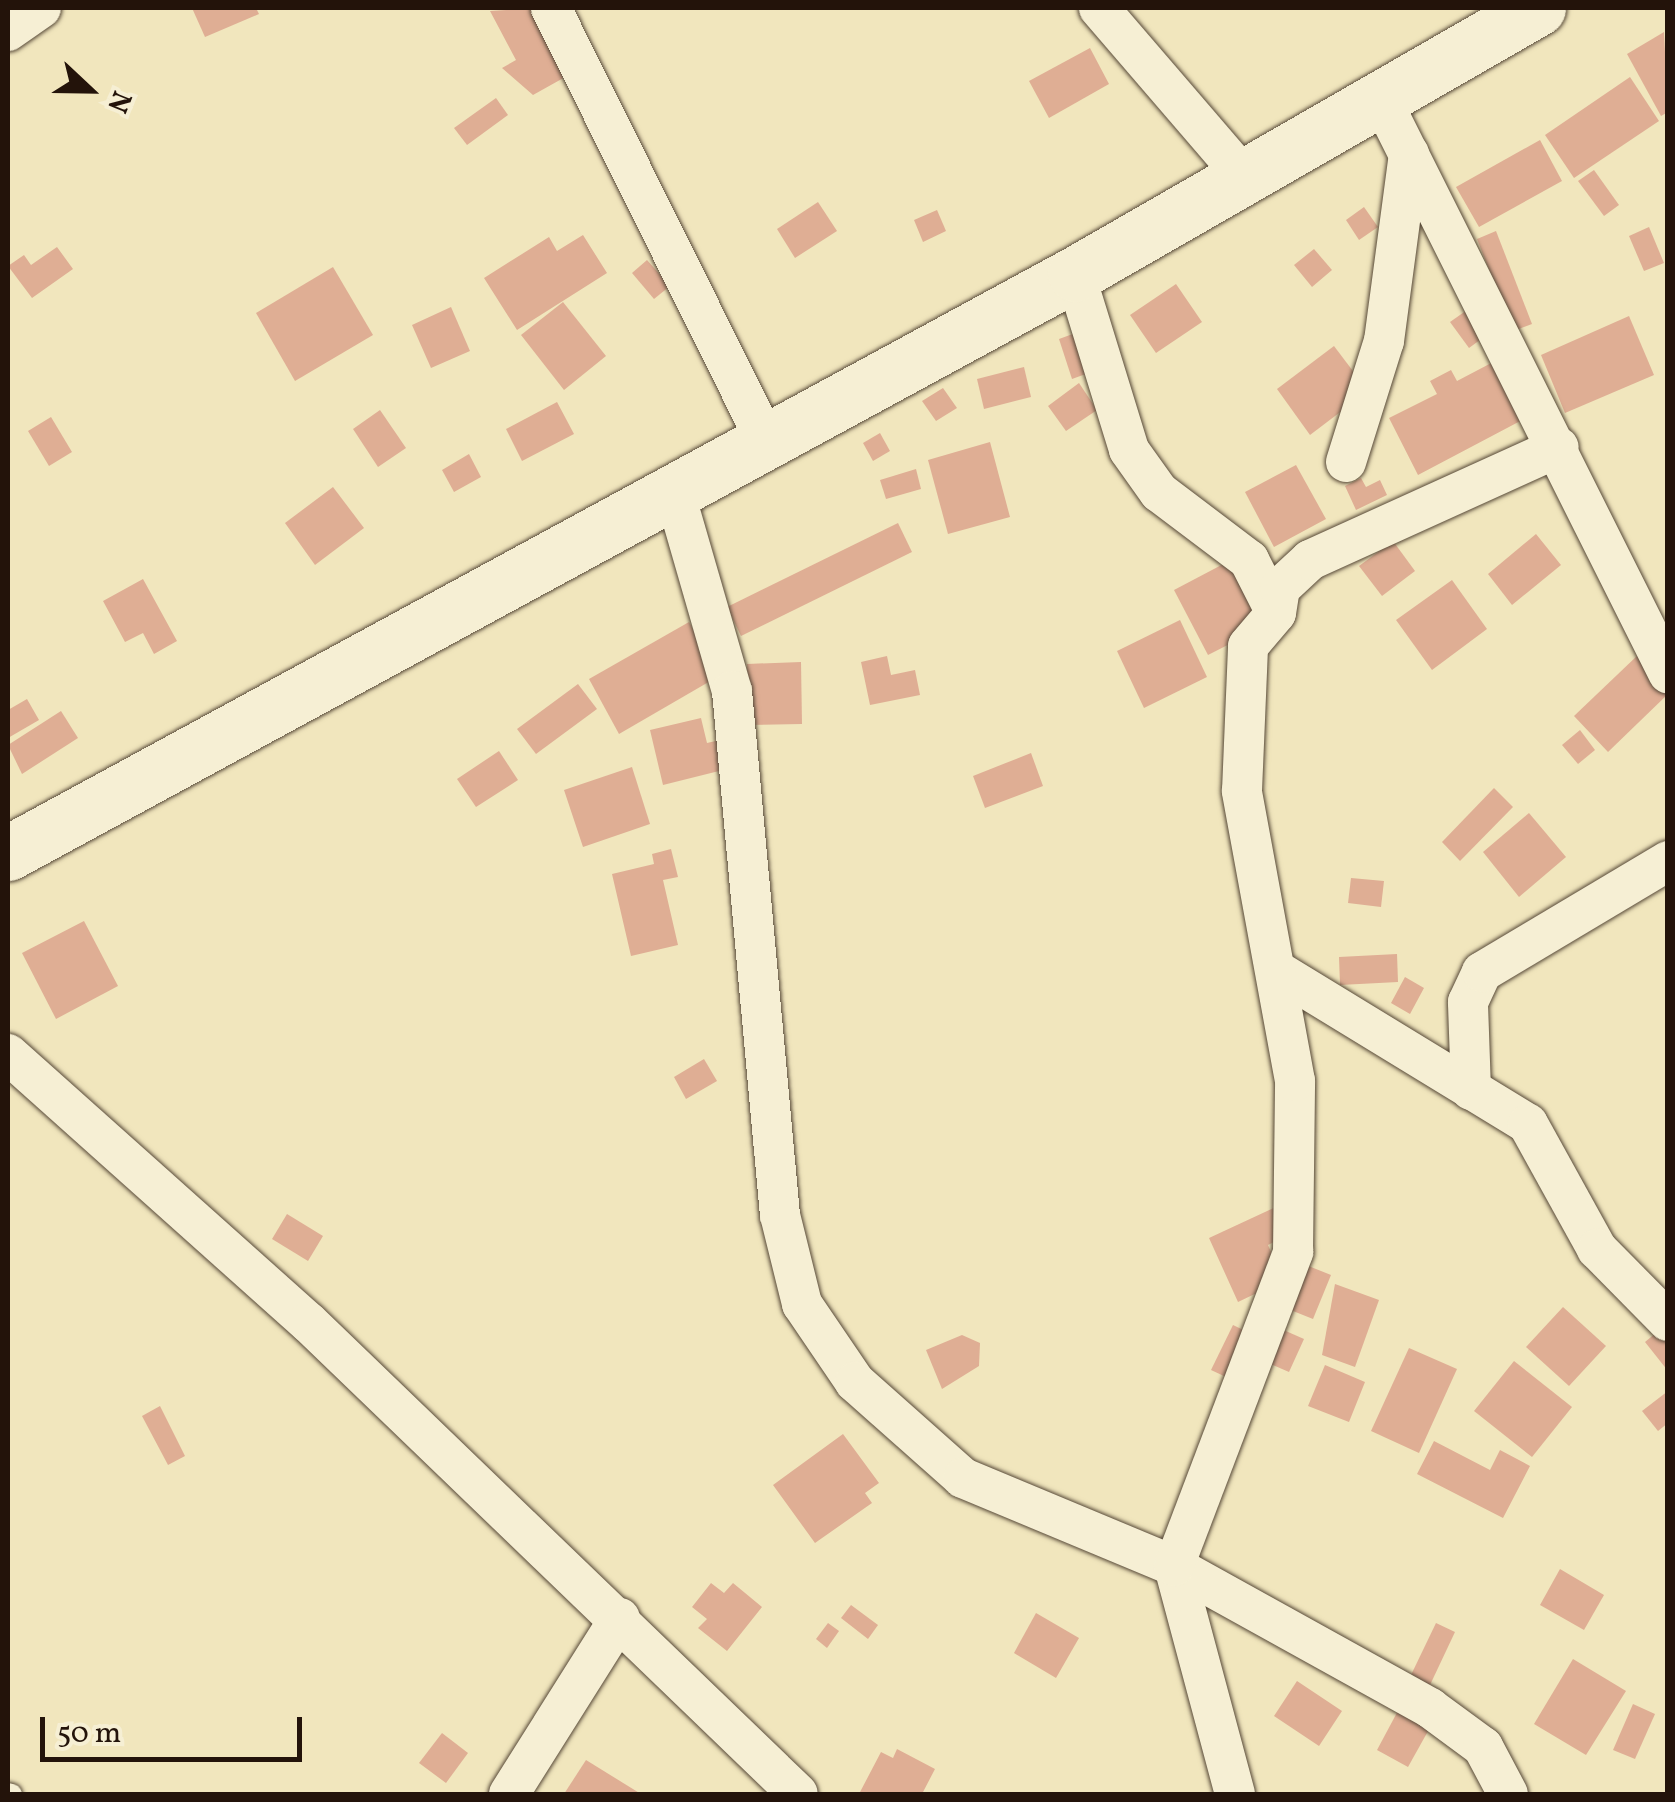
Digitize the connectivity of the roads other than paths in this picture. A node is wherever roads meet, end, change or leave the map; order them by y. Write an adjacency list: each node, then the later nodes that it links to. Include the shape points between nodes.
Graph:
1 (41, 8): 5 (street)
2 (551, 8): 10 (street)
3 (1099, 8): 8 (street)
4 (1538, 8): 6 (main road)
5 (8, 31)
6 (1382, 102): 7 (street); 8 (main road)
7 (1410, 154): 11 (street); 12 (street, via 1384,341)
8 (1240, 172): 9 (main road)
9 (1075, 274): 10 (main road); 14 (street, via 1129,450 1159,492 1249,560)
10 (764, 436): 13 (main road)
11 (1559, 446): 14 (street, via 1310,560 1280,588); 15 (street)
12 (1346, 462)
13 (674, 487): 16 (main road); 22 (street, via 732,691 780,1215 802,1304 855,1382 963,1478)
14 (1276, 613): 18 (street, via 1248,646 1238,717)
15 (1668, 674)
16 (12, 840)
17 (1668, 861): 20 (street, via 1482,972 1468,1002)
18 (1276, 970): 20 (street); 22 (street, via 1295,1081 1293,1252)
19 (8, 1054): 23 (street, via 308,1322)
20 (1472, 1090): 21 (street, via 1528,1124 1597,1249)
21 (1668, 1321)
22 (1174, 1566): 26 (street); 27 (street, via 1430,1708 1482,1747)
23 (620, 1618): 24 (street); 25 (street)
24 (509, 1794)
25 (798, 1794)
26 (1235, 1794)
27 (1508, 1794)

